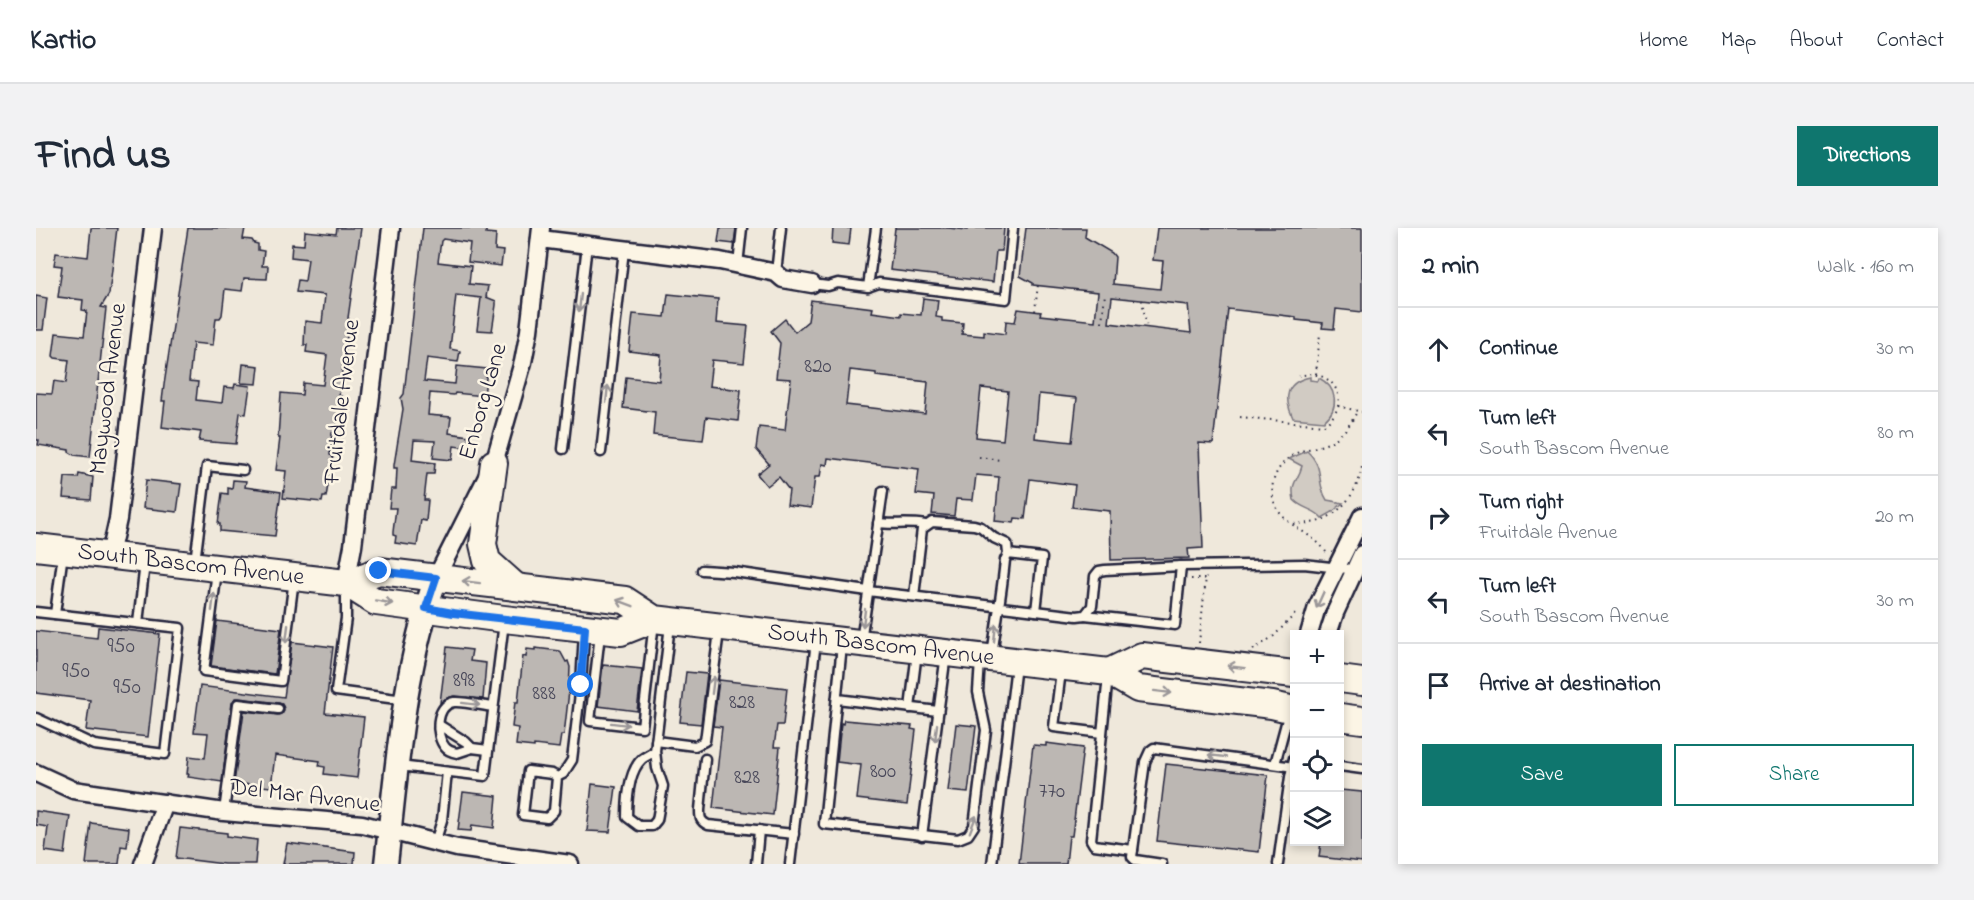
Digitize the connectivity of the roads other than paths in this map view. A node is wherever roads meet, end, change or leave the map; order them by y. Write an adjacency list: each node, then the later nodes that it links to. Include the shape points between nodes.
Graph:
1 (153, 228): 26 (street, Maywood Avenue, via 118,519)
2 (391, 228): 35 (street, Fruitdale Avenue)
3 (742, 228): 10 (lane)
4 (782, 228): 11 (lane)
5 (876, 228): 13 (lane)
6 (1012, 228): 13 (lane, via 1006,299 879,283)
7 (541, 233): 8 (street); 16 (street, Enborg Lane, via 523,362)
8 (587, 245): 9 (street); 14 (lane, one-way to 14)
9 (624, 250): 10 (street); 15 (lane, one-way to 9)
10 (738, 264): 11 (street)
11 (776, 273): 12 (street, via 783,279)
12 (812, 284): 13 (lane)
13 (868, 286)
14 (563, 449)
15 (601, 452)
16 (494, 463): 34 (street, Enborg Lane); 36 (main road, via 483,543 487,561)
17 (243, 470): 28 (lane, via 207,466)
18 (883, 492): 20 (lane)
19 (1362, 516): 30 (street)
20 (878, 523): 21 (lane); 37 (lane)
21 (925, 525): 24 (lane, via 932,522 981,527 1007,544); 38 (lane)
22 (36, 547): 23 (main road, South Bascom Avenue)
23 (63, 550): 26 (main road, South Bascom Avenue); 43 (lane)
24 (1008, 554): 39 (lane); 41 (lane, via 1042,558)
25 (1362, 554): 32 (street)
26 (110, 555): 27 (main road, South Bascom Avenue)
27 (146, 559): 28 (main road, South Bascom Avenue); 47 (lane)
28 (206, 566): 33 (main road, South Bascom Avenue); 33 (lane, one-way to 28, via 281,681 204,671)
29 (1181, 566): 30 (lane); 44 (lane, via 1098,571 1092,606); 44 (lane, via 1175,625)
30 (1335, 567): 32 (lane); 50 (street, one-way to 50)
31 (702, 570): 37 (lane)
32 (1358, 571): 51 (street)
33 (294, 576): 35 (main road, South Bascom Avenue)
34 (436, 578): 35 (main road, South Bascom Avenue, via 379,571); 36 (main road, South Bascom Avenue, one-way to 34); 40 (street)
35 (346, 583): 40 (main road, South Bascom Avenue, one-way to 40, via 375,602); 63 (lane, via 346,618 336,691)
36 (516, 587): 46 (main road, South Bascom Avenue, one-way to 36, via 625,600)
37 (868, 591): 38 (lane); 53 (lane, one-way to 53)
38 (914, 596): 39 (lane)
39 (1000, 607): 41 (lane); 56 (lane, one-way to 39)
40 (426, 608): 45 (main road, South Bascom Avenue); 63 (street)
41 (1036, 611): 44 (lane)
42 (36, 612): 43 (lane)
43 (56, 615): 47 (lane)
44 (1085, 615)
45 (504, 619): 49 (main road, South Bascom Avenue); 65 (lane)
46 (662, 621): 48 (main road, South Bascom Avenue); 49 (main road, South Bascom Avenue, via 621,632); 49 (lane, one-way to 46, via 590,721 642,727); 75 (lane)
47 (138, 623): 70 (lane, via 180,628 165,754 93,745)
48 (719, 628): 52 (main road, South Bascom Avenue); 75 (lane, one-way to 48, via 695,746 705,741)
49 (593, 629): 87 (lane, via 572,760)
50 (1310, 630)
51 (1330, 630)
52 (816, 639): 53 (main road, South Bascom Avenue); 93 (lane)
53 (852, 643): 54 (main road, South Bascom Avenue); 62 (lane)
54 (917, 650): 55 (main road, South Bascom Avenue); 66 (lane)
55 (946, 654): 56 (main road, South Bascom Avenue); 68 (lane)
56 (996, 659): 57 (main road, South Bascom Avenue); 94 (lane, one-way to 56, via 958,839 968,835 974,826 986,730 978,692); 102 (lane)
57 (1062, 667): 58 (main road, South Bascom Avenue); 74 (lane, via 1054,727)
58 (1109, 672): 59 (main road, one-way to 58, via 1142,656); 64 (main road, South Bascom Avenue, one-way to 64, via 1138,689); 74 (lane)
59 (1290, 674)
60 (1344, 680): 61 (main road)
61 (1362, 682)
62 (837, 699): 66 (lane); 94 (lane, via 824,824)
63 (405, 700): 81 (street)
64 (1290, 704)
65 (493, 707): 73 (lane, one-way to 65, via 441,710 453,702); 77 (lane)
66 (910, 708): 68 (lane)
67 (278, 709): 90 (lane, via 238,704)
68 (938, 711): 94 (lane, one-way to 94)
69 (1290, 714): 80 (lane)
70 (36, 717)
71 (1344, 718): 72 (main road)
72 (1362, 720)
73 (439, 725): 76 (lane); 76 (lane, via 446,749 458,753)
74 (1102, 733): 96 (lane, via 1091,840 1094,845)
75 (656, 741): 78 (lane)
76 (472, 748): 77 (lane)
77 (488, 750): 85 (lane, via 485,776)
78 (655, 751): 78 (lane, via 663,786 657,820 652,826 639,826 627,817 631,781 640,760)
79 (705, 759): 91 (lane, via 700,818 708,825)
80 (1275, 764): 82 (lane); 96 (lane, one-way to 96, via 1154,748 1145,762)
81 (396, 766): 85 (lane); 92 (street)
82 (1290, 766)
83 (1344, 767): 84 (lane)
84 (1362, 769)
85 (447, 772): 95 (lane, via 442,820)
86 (36, 774): 89 (street, Del Mar Avenue, via 73,790)
87 (557, 777): 87 (lane, via 554,811 547,818 523,815 528,771)
88 (1290, 786): 104 (lane)
89 (165, 803): 90 (street, Del Mar Avenue); 97 (street)
90 (224, 812): 92 (street, Del Mar Avenue, via 362,824)
91 (759, 830): 93 (lane); 100 (lane)
92 (390, 831): 95 (street, Del Mar Avenue); 98 (street)
93 (794, 834): 101 (lane)
94 (922, 836)
95 (435, 843): 99 (street, Del Mar Avenue)
96 (1133, 850): 103 (lane, via 1136,861)
97 (143, 864)
98 (386, 864)
99 (564, 864)
100 (756, 864)
101 (790, 864)
102 (992, 864)
103 (1162, 864)
104 (1278, 864)

